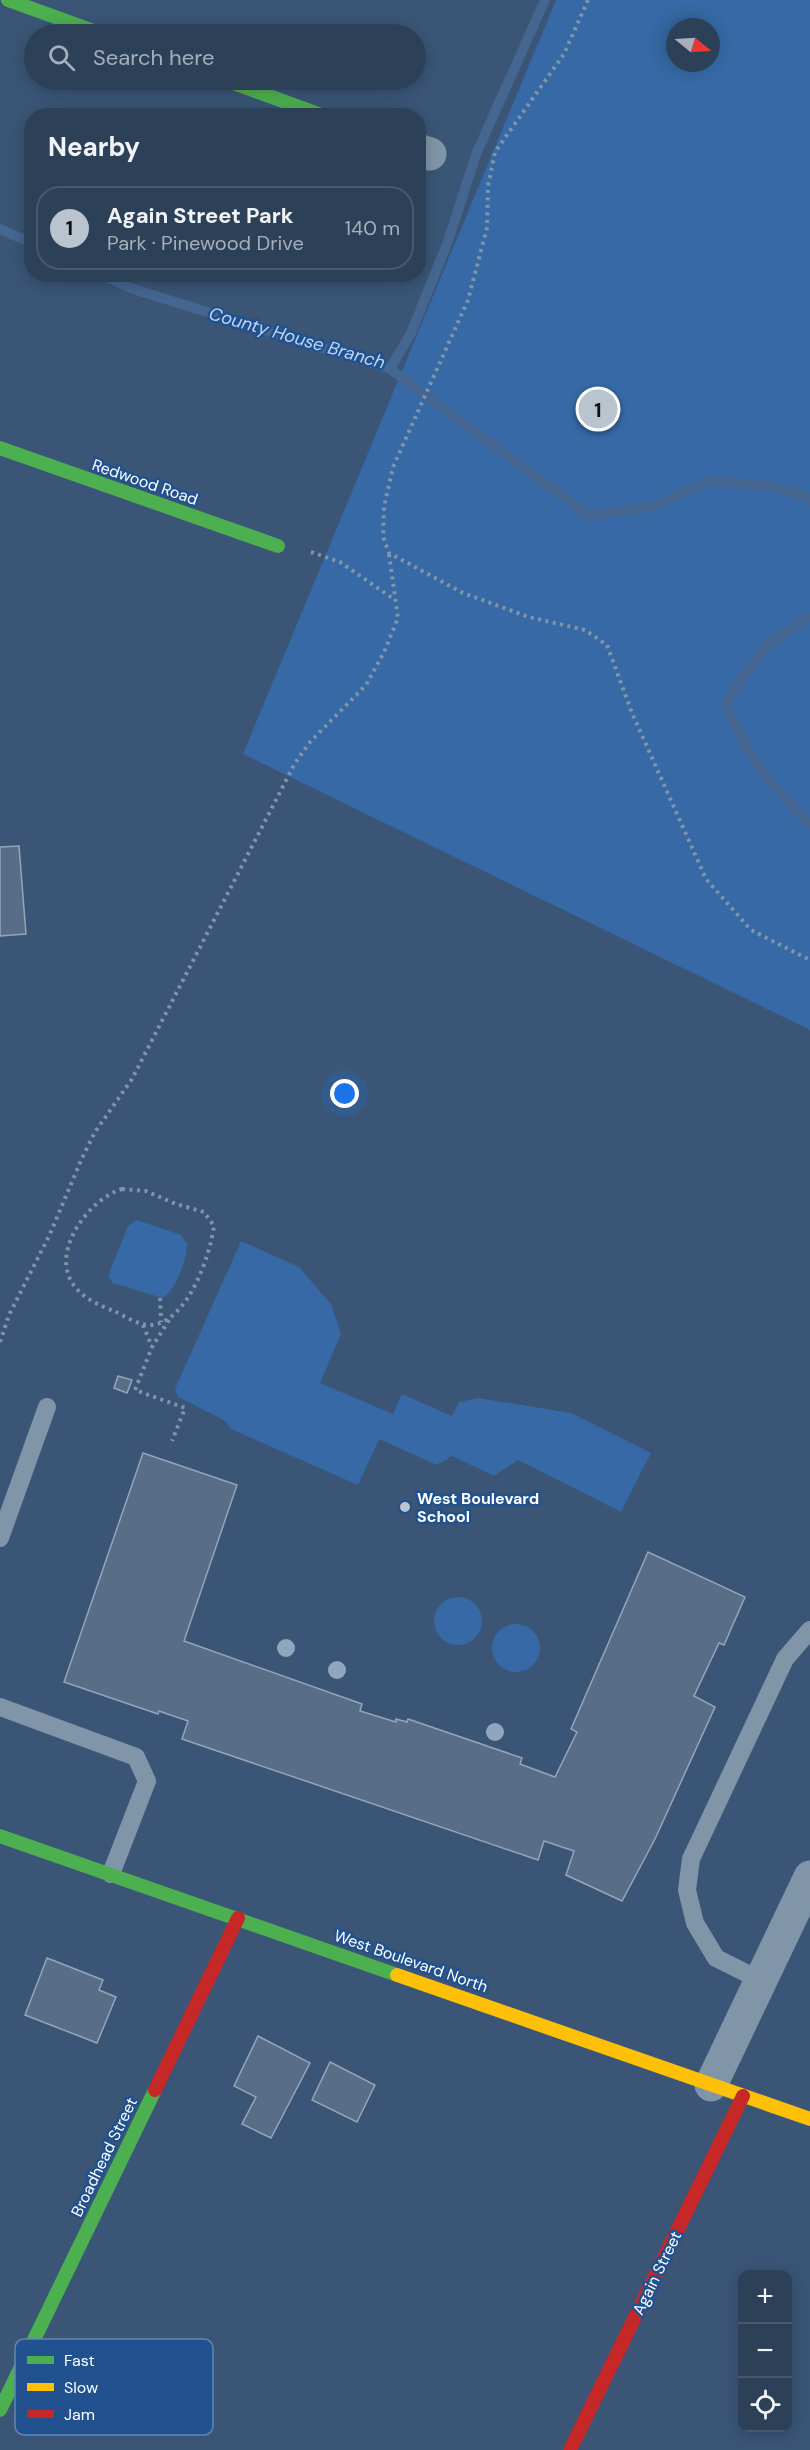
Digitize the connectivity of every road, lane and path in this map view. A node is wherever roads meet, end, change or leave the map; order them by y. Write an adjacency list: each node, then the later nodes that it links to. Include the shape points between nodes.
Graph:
1 (8, 0): 3 (street)
2 (588, 0): 8 (path, via 564,54 495,152 488,186 487,228 468,300 393,467 384,507 383,537)
3 (74, 24)
4 (252, 90): 5 (street)
5 (302, 108)
6 (0, 448): 7 (street, Redwood Road)
7 (278, 546): 9 (path, via 340,562)
8 (389, 553): 9 (path); 10 (path, via 463,593 529,617 585,630 607,645 632,713 706,879 751,930)
9 (395, 600): 15 (path, via 398,618 385,651 366,685 309,742 295,763 132,1079 95,1132)
10 (810, 960)
11 (160, 1298): 13 (path)
12 (171, 1318): 13 (path); 14 (path, via 186,1303 202,1267 213,1220 204,1212 146,1191 122,1190 106,1195 82,1219 73,1238 68,1273 74,1285 92,1301); 16 (path)
13 (161, 1322): 14 (path)
14 (143, 1324): 16 (path)
15 (0, 1342)
16 (152, 1347): 18 (path, via 135,1389 185,1407)
17 (47, 1407): 19 (lane)
18 (172, 1441)
19 (0, 1538)
20 (810, 1630): 26 (lane, via 785,1659 691,1859 687,1890 695,1923 716,1958)
21 (0, 1707): 23 (lane, via 136,1757 147,1781)
22 (0, 1836): 23 (street, West Boulevard North)
23 (111, 1874): 25 (street, West Boulevard North)
24 (810, 1877): 26 (street)
25 (238, 1918): 27 (street, West Boulevard North); 30 (street, Broadhead Street)
26 (762, 1981): 27 (street)
27 (711, 2085): 28 (street, West Boulevard North)
28 (743, 2096): 29 (street, West Boulevard North); 33 (street, Again Street)
29 (810, 2119)
30 (34, 2339)
31 (15, 2379): 32 (street, Broadhead Street)
32 (0, 2410)
33 (570, 2450)

